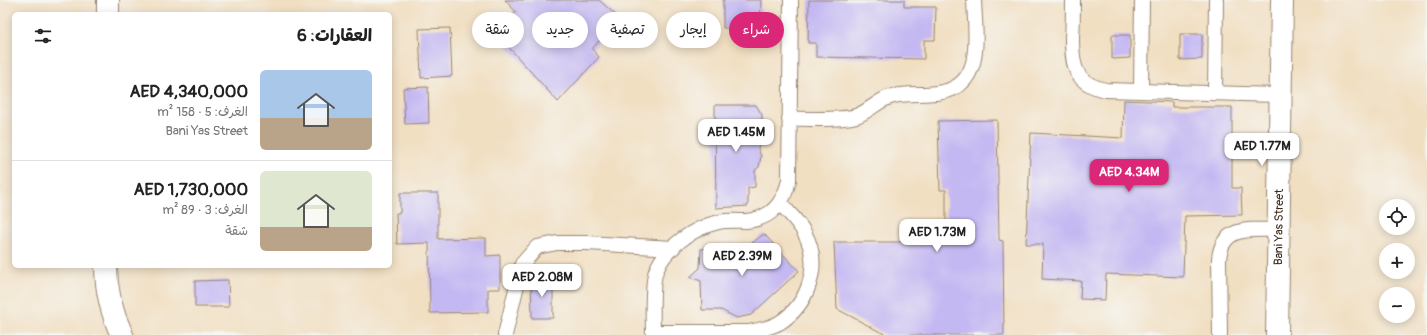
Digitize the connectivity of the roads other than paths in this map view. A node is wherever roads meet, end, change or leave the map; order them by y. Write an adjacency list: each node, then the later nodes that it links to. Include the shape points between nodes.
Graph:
1 (108, 0): 8 (street)
2 (791, 0): 12 (lane)
3 (974, 0): 12 (lane, via 975,57 970,73 958,86 940,93 902,94 890,97 846,118)
4 (1073, 0): 9 (lane, via 1072,58 1078,74 1098,89)
5 (1142, 0): 9 (lane)
6 (1216, 0): 10 (lane)
7 (1282, 0): 11 (street, Bani Yas Street)
8 (108, 12)
9 (1141, 91): 10 (lane)
10 (1215, 93): 11 (lane)
11 (1280, 95): 14 (street, Bani Yas Street)
12 (789, 118): 13 (lane, via 789,180)
13 (780, 203): 15 (lane, via 766,216 757,219 719,222 705,226); 17 (lane, via 806,235 812,263 807,291 790,315 778,324 749,332)
14 (1278, 230): 20 (lane, via 1238,232 1230,235 1224,242 1219,259); 21 (street, Bani Yas Street)
15 (673, 248): 17 (lane, via 656,272); 19 (lane, via 587,243 557,243 537,247 522,264)
16 (106, 268): 18 (street, via 110,303)
17 (653, 333)
18 (122, 335)
19 (505, 335)
20 (1220, 335)
21 (1277, 335)

